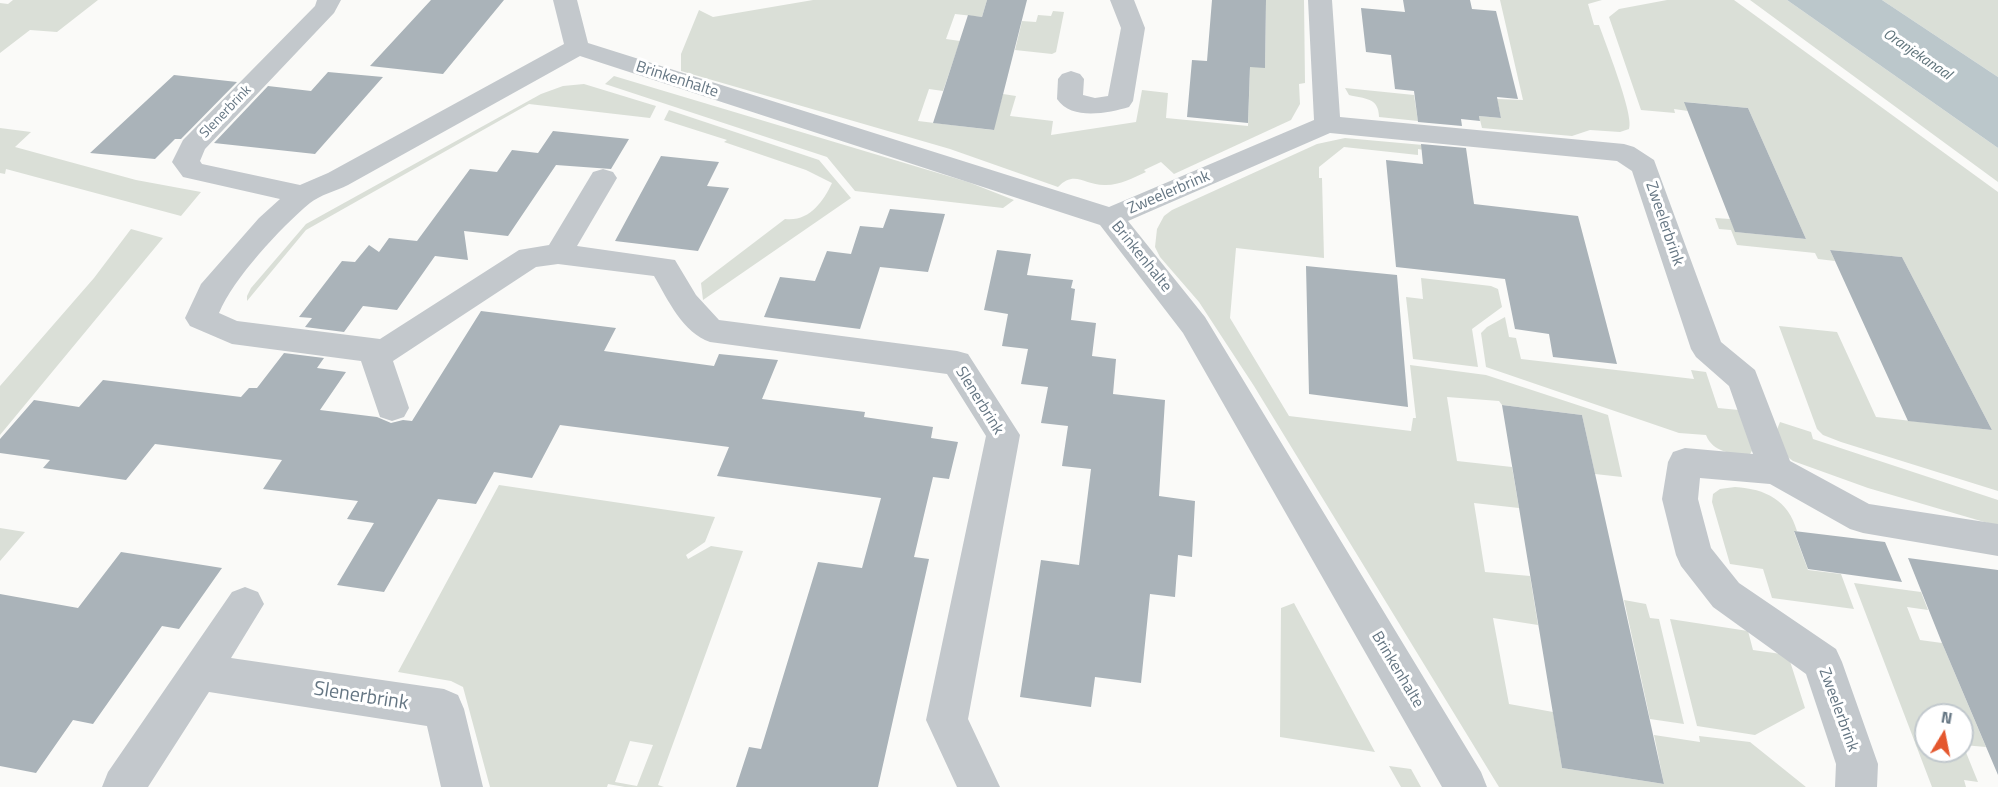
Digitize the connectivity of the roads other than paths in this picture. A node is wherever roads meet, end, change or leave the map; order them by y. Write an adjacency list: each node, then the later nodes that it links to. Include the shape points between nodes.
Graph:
1 (329, 0): 9 (street, Slenerbrink, via 326,8 193,146 186,162 193,171)
2 (565, 0): 5 (street)
3 (1122, 0): 6 (street, via 1133,28 1120,101 1099,107 1082,106 1070,99)
4 (1320, 0): 7 (street)
5 (577, 47): 9 (street, Slenerbrink); 10 (street, Brinkenhalte)
6 (1071, 80)
7 (1327, 124): 10 (street, Zweelerbrink); 14 (street, Zweelerbrink, via 1632,156 1644,166 1707,349 1743,379)
8 (603, 178): 11 (street)
9 (302, 195): 12 (street, Slenerbrink, via 269,225 212,292 201,318 232,332)
10 (1110, 218): 21 (street, Brinkenhalte, via 1194,325)
11 (558, 254): 12 (street, Slenerbrink, via 530,257 385,352); 20 (street, Slenerbrink, via 664,267 685,303 710,330 957,363 1003,435 947,720)
12 (374, 351): 13 (street)
13 (392, 408)
14 (1776, 470): 15 (street, Zweelerbrink, via 1863,518); 22 (street, Zweelerbrink, via 1685,462 1680,499 1694,555 1726,595 1822,662 1857,764)
15 (1998, 540)
16 (245, 604): 17 (street)
17 (200, 672): 18 (street); 19 (street, Slenerbrink, via 444,710)
18 (123, 787)
19 (462, 787)
20 (979, 787)
21 (1466, 787)
22 (1856, 787)

